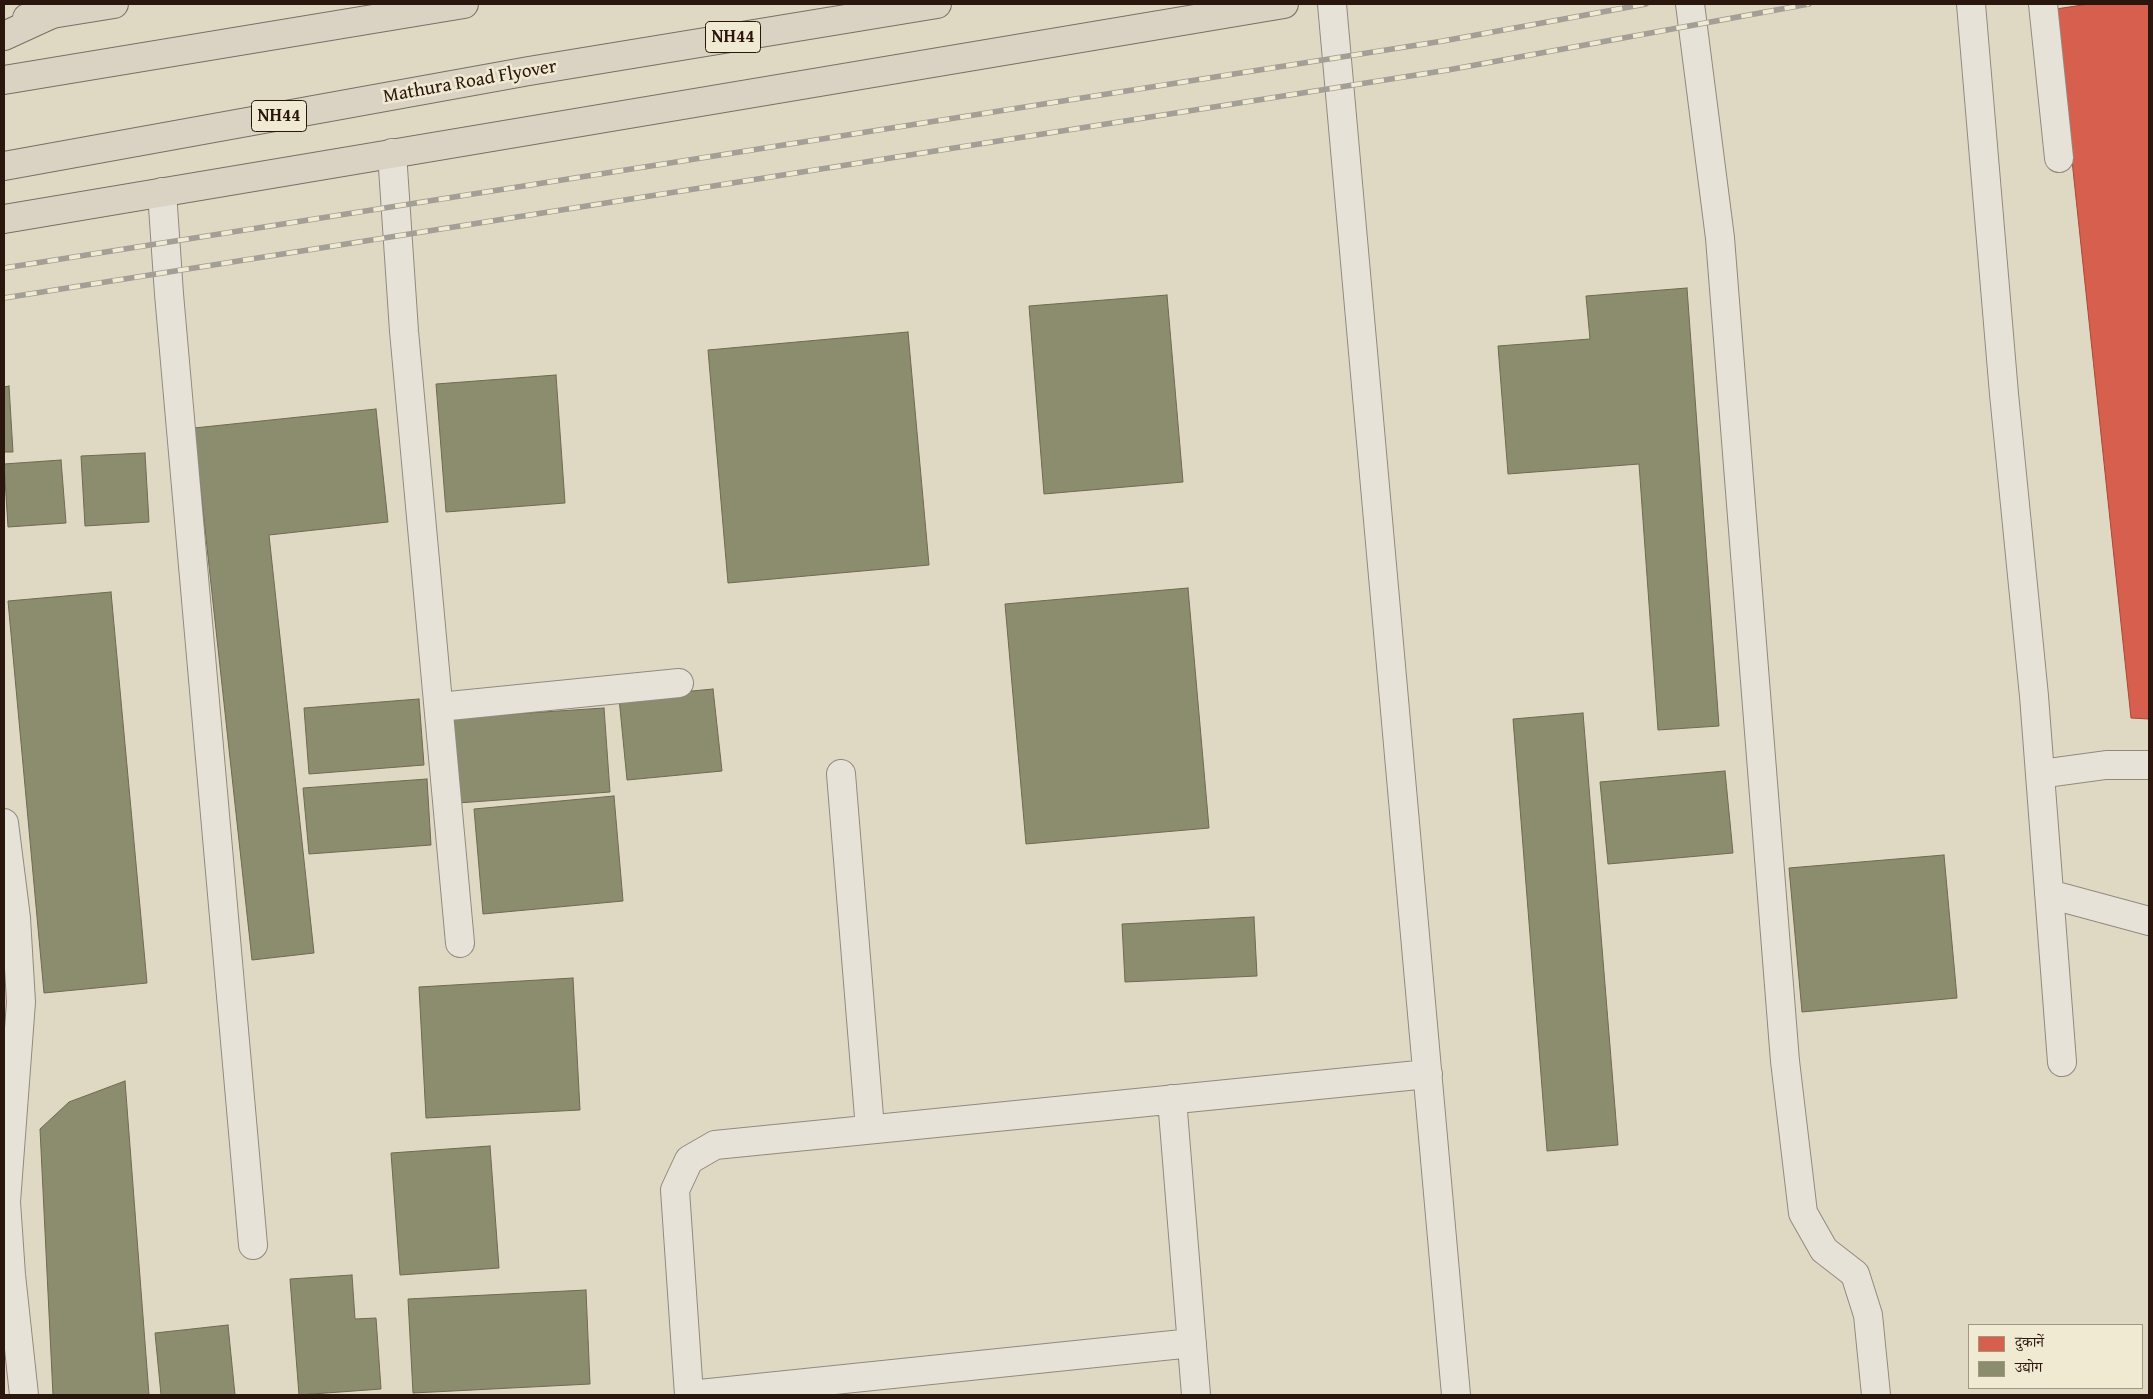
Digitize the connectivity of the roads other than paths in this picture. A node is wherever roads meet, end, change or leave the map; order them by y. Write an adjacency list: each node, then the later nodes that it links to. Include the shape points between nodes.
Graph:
1 (114, 4): 9 (main road)
2 (464, 4): 12 (main road)
3 (937, 4): 15 (main road, Mathura Road Flyover / NH44, via 529,71)
4 (1284, 4): 13 (main road)
5 (1332, 4): 28 (lane)
6 (1690, 4): 37 (lane, via 1720,238 1785,1061 1803,1214 1824,1250 1854,1274 1868,1315)
7 (1971, 4): 22 (lane)
8 (2043, 4): 14 (lane)
9 (52, 14): 10 (main road); 11 (main road)
10 (4, 22)
11 (4, 36)
12 (4, 80)
13 (392, 153): 16 (main road); 19 (lane, via 404,331)
14 (2060, 158)
15 (17, 164)
16 (162, 192): 17 (main road); 31 (lane)
17 (4, 219)
18 (679, 683): 19 (lane)
19 (438, 707): 26 (lane)
20 (2149, 765): 22 (lane, via 2106,765)
21 (841, 774): 30 (lane)
22 (2040, 774): 24 (lane)
23 (4, 823): 33 (lane, via 16,918 21,1002 6,1202)
24 (2049, 894): 25 (lane); 27 (lane)
25 (2149, 921)
26 (460, 943)
27 (2062, 1062)
28 (1428, 1074): 29 (lane); 36 (lane)
29 (1172, 1098): 30 (lane); 32 (lane)
30 (870, 1129): 34 (lane, via 715,1145 689,1160 676,1190)
31 (253, 1246)
32 (1192, 1343): 34 (lane); 35 (lane)
33 (24, 1395)
34 (690, 1395)
35 (1196, 1395)
36 (1456, 1395)
37 (1876, 1395)

